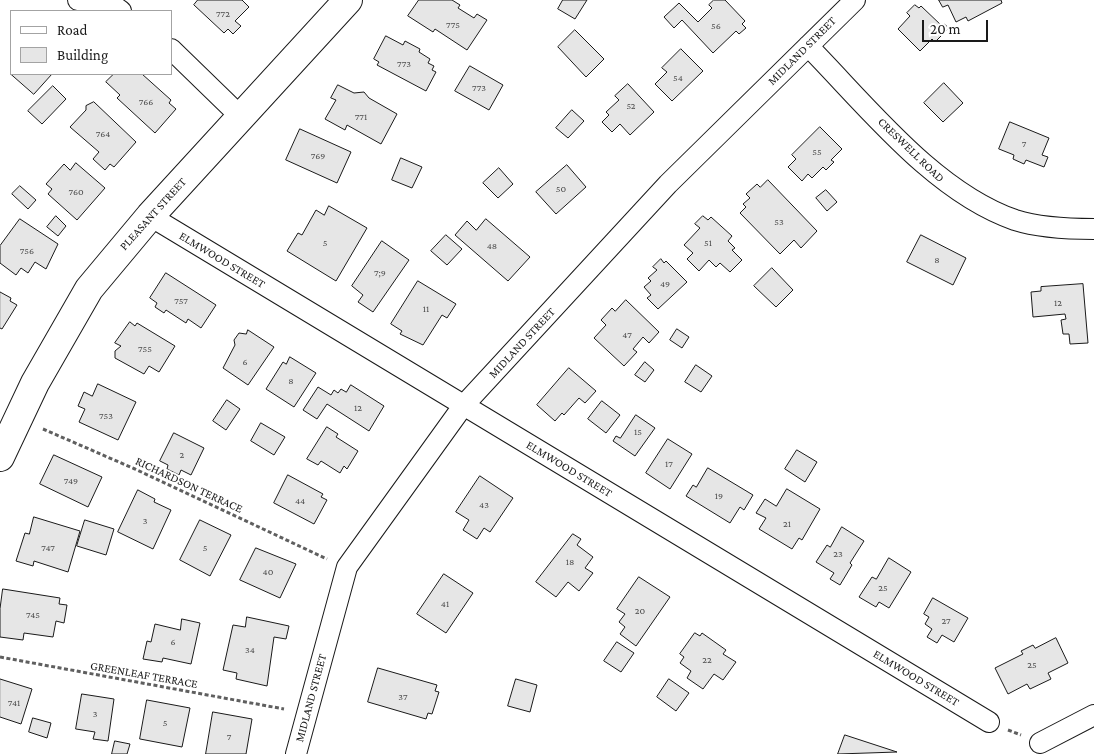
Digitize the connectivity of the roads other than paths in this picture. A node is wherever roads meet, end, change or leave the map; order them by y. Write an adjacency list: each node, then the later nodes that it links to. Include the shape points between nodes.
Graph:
1 (78, 0): 4 (street, via 110,3)
2 (348, 0): 7 (main road, PLEASANT STREET)
3 (854, 0): 5 (street, MIDLAND STREET)
4 (120, 10)
5 (808, 46): 9 (street, CRESWELL ROAD, via 940,179 959,192 1016,220 1060,228); 10 (street, MIDLAND STREET, via 668,184)
6 (172, 51): 7 (street)
7 (241, 117): 8 (main road, PLEASANT STREET)
8 (150, 216): 10 (street, ELMWOOD STREET); 11 (main road, PLEASANT STREET, via 74,311 26,400)
9 (1094, 228)
10 (463, 406): 13 (street, ELMWOOD STREET); 15 (street, MIDLAND STREET, via 347,567)
11 (0, 457)
12 (1094, 715): 14 (street)
13 (989, 722)
14 (1040, 744)
15 (296, 754)

